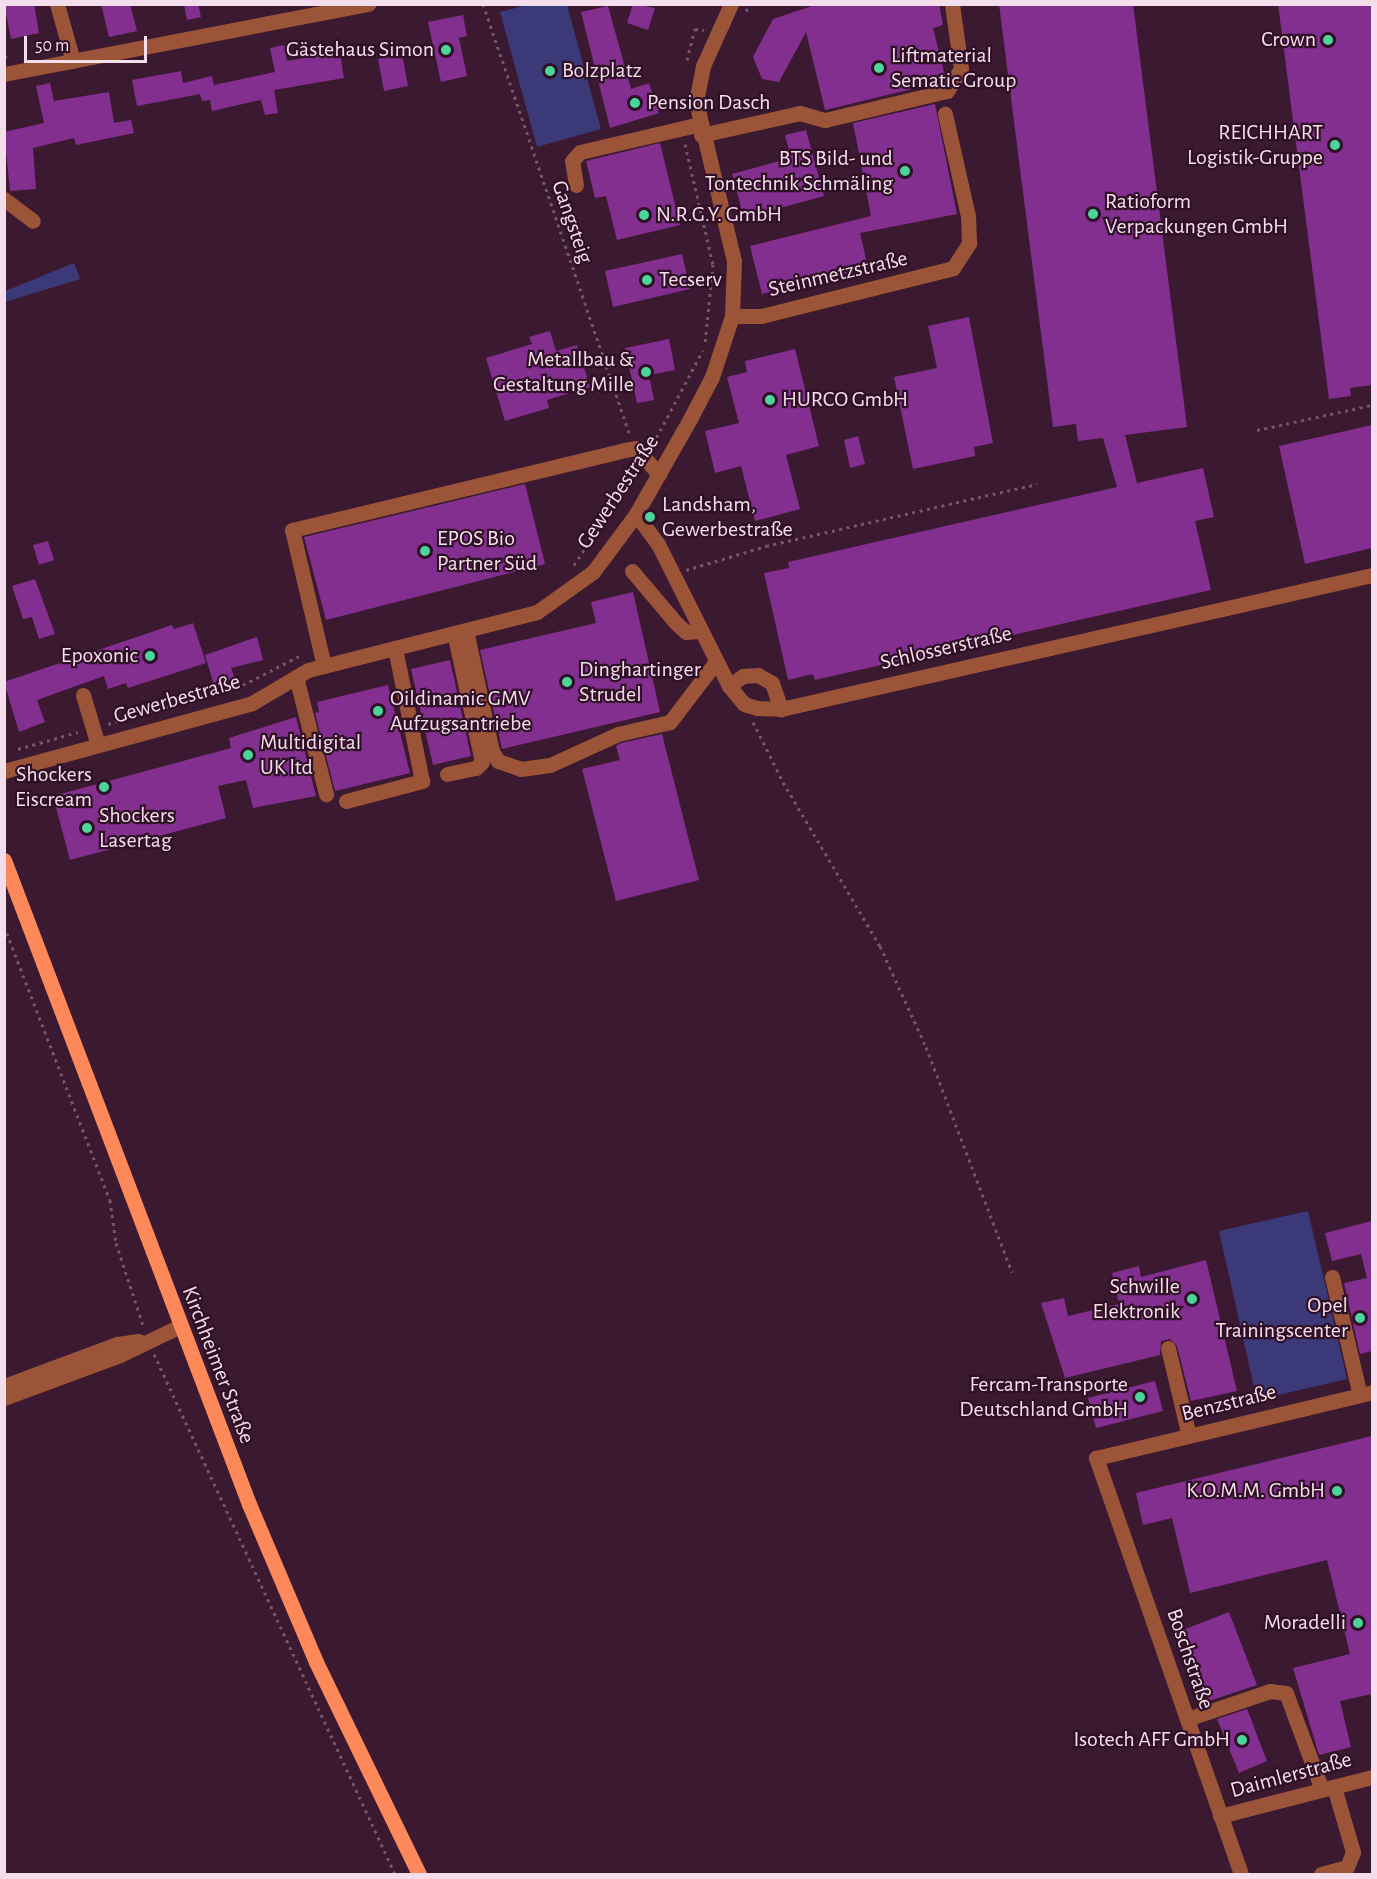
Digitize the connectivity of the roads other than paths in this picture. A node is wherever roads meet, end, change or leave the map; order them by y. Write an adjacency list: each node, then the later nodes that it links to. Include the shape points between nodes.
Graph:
1 (57, 4): 6 (street)
2 (368, 4): 5 (street)
3 (952, 4): 9 (street, via 961,69 947,91 825,120 800,113)
4 (724, 6): 9 (street, Gewerbestraße, via 703,66 696,102)
5 (304, 11): 6 (street)
6 (73, 61): 7 (street)
7 (4, 74)
8 (945, 114): 13 (street, Steinmetzstraße, via 969,243 953,268 761,316)
9 (700, 129): 10 (street, via 580,152 572,161); 13 (street, Gewerbestraße, via 734,261)
10 (576, 185)
11 (4, 199): 12 (street)
12 (33, 221)
13 (732, 316): 14 (street, Gewerbestraße, via 712,376)
14 (659, 474): 15 (street, Gewerbestraße); 22 (street, via 636,448 292,530)
15 (636, 514): 18 (street, Gewerbestraße, via 593,572 567,594 537,612); 19 (street, via 658,544)
16 (632, 570): 19 (street, via 676,623 686,632)
17 (1372, 575): 26 (street, Schlosserstraße)
18 (460, 631): 20 (street, Gewerbestraße); 21 (street, via 492,751 498,761 521,769 550,765 618,734 670,722); 29 (street, via 482,762 476,768)
19 (698, 631): 21 (street)
20 (395, 648): 22 (street, Gewerbestraße); 31 (street, via 422,781)
21 (715, 663): 24 (street)
22 (324, 666): 23 (street, Gewerbestraße)
23 (296, 677): 27 (street, Gewerbestraße, via 252,703); 30 (street)
24 (729, 686): 26 (street, Schlosserstraße, via 744,704); 26 (street, via 742,676 758,675 772,683)
25 (83, 695): 27 (street)
26 (781, 709)
27 (98, 745): 28 (street, Gewerbestraße)
28 (4, 771)
29 (447, 774)
30 (326, 794)
31 (346, 801)
32 (4, 860): 34 (main road, Kirchheimer Straße)
33 (1332, 1277): 38 (street)
34 (178, 1327): 35 (street); 46 (main road, Kirchheimer Straße, via 316,1662)
35 (148, 1339): 37 (street, via 117,1344); 39 (street, via 120,1355)
36 (1168, 1348): 40 (street)
37 (4, 1386)
38 (1366, 1393): 40 (street, Benzstraße)
39 (4, 1398)
40 (1189, 1436): 41 (street, Benzstraße)
41 (1096, 1458): 42 (street, Boschstraße)
42 (1187, 1719): 44 (street, via 1270,1691 1286,1692); 45 (street, Boschstraße)
43 (1372, 1777): 44 (street, Daimlerstraße)
44 (1328, 1788): 45 (street, Daimlerstraße); 48 (street, via 1353,1852 1347,1867)
45 (1220, 1816): 47 (street, Boschstraße)
46 (418, 1875)
47 (1241, 1875)
48 (1321, 1875)

